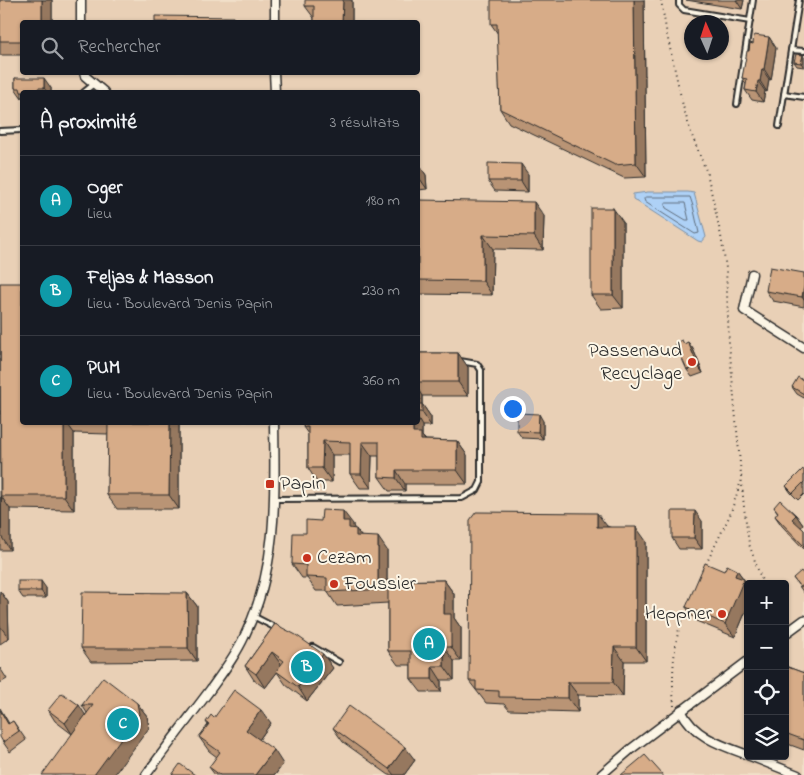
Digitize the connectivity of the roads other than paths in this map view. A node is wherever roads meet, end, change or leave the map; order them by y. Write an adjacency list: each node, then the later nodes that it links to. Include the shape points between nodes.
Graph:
1 (81, 0): 6 (street)
2 (275, 0): 7 (street)
3 (679, 0): 8 (lane, via 684,10)
4 (753, 0): 8 (lane)
5 (799, 0): 9 (lane)
6 (81, 20)
7 (274, 20)
8 (750, 21): 19 (lane)
9 (791, 50): 10 (lane); 17 (lane)
10 (804, 51)
11 (85, 75): 13 (street)
12 (274, 75): 16 (street)
13 (94, 84): 14 (lane); 15 (street)
14 (86, 90)
15 (102, 90)
16 (275, 90)
17 (784, 94): 18 (lane); 20 (lane)
18 (804, 98)
19 (738, 104)
20 (779, 126)
21 (0, 130): 22 (lane)
22 (20, 130)
23 (752, 274): 24 (street, via 744,310)
24 (804, 348)
25 (452, 361): 27 (lane, via 477,364 480,370 481,482 477,490 462,498)
26 (274, 425): 27 (street)
27 (274, 499): 28 (street, via 272,544 266,578)
28 (253, 616): 30 (lane); 38 (street, via 231,661)
29 (804, 621): 31 (street)
30 (279, 629)
31 (789, 631)
32 (305, 643): 33 (lane)
33 (339, 662)
34 (744, 664): 35 (street)
35 (678, 713): 36 (street, via 707,739); 39 (street)
36 (744, 754)
37 (759, 760): 40 (street)
38 (146, 775)
39 (602, 775)
40 (798, 775)

